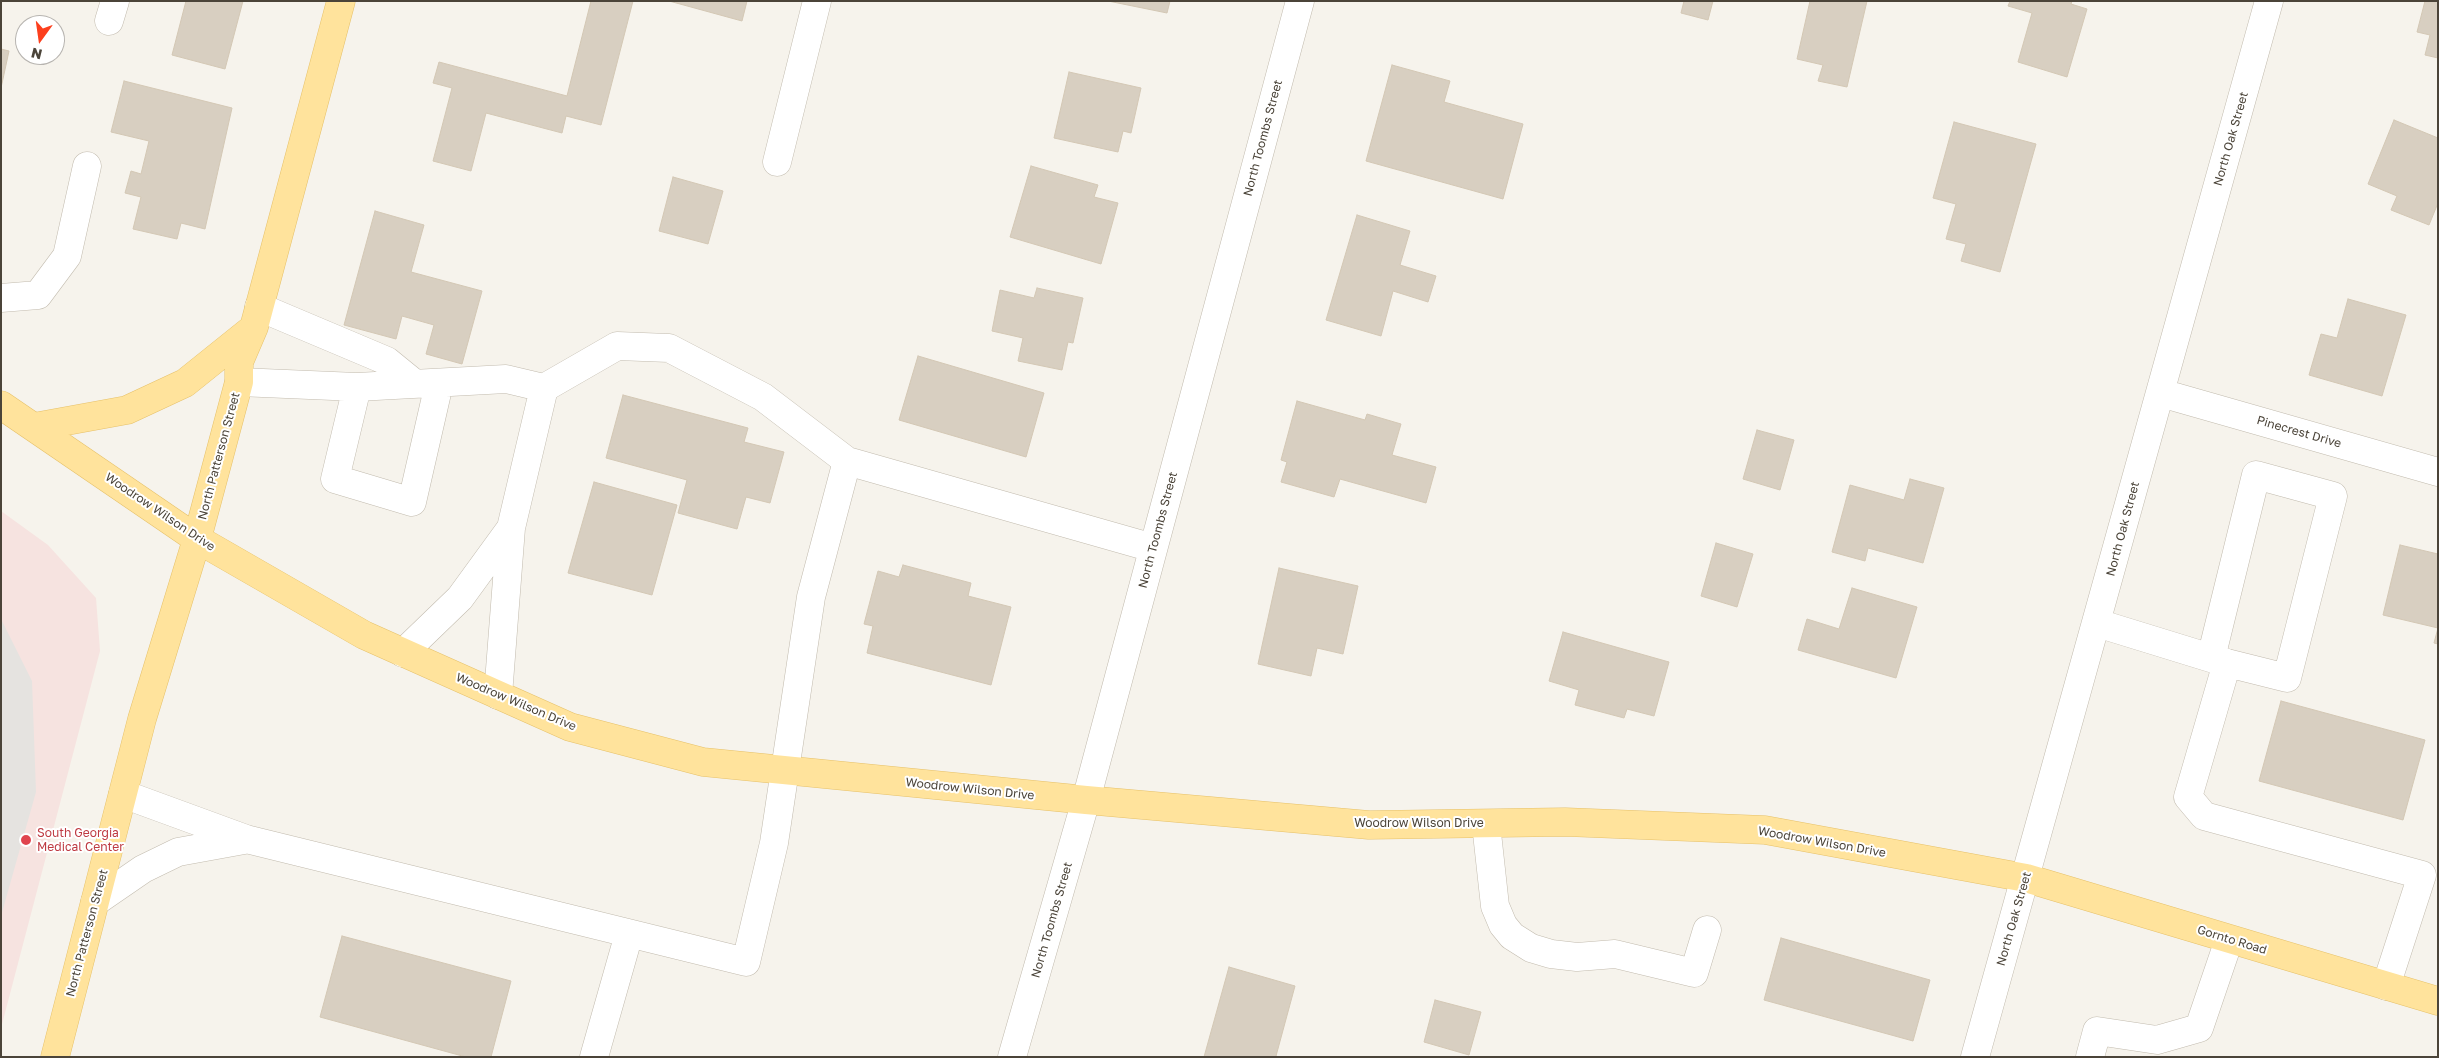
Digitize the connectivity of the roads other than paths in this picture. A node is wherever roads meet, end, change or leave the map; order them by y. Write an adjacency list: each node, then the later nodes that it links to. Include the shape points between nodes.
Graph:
1 (341, 1): 8 (main road, North Patterson Street)
2 (817, 1): 5 (street)
3 (1300, 1): 20 (street, North Toombs Street)
4 (2270, 1): 13 (street, North Oak Street)
5 (777, 162)
6 (87, 166): 7 (street, via 67,256 38,295)
7 (1, 298)
8 (256, 317): 9 (main road, North Patterson Street, via 238,362); 10 (street, via 387,361); 15 (main road, via 185,383 127,410)
9 (239, 382): 11 (street); 19 (main road, North Patterson Street)
10 (427, 384): 11 (street); 11 (street, via 412,502 334,479); 12 (street, via 506,379)
11 (357, 387)
12 (544, 388): 16 (street, via 617,346 669,348 763,397); 18 (street)
13 (2161, 392): 17 (street, Pinecrest Drive); 21 (street, North Oak Street)
14 (1, 405): 15 (main road, Woodrow Wilson Drive)
15 (34, 427): 19 (main road, Woodrow Wilson Drive)
16 (847, 461): 20 (street); 25 (street, via 810,597)
17 (2438, 472)
18 (511, 528): 22 (street, via 460,598); 24 (street)
19 (197, 539): 22 (main road, Woodrow Wilson Drive, via 364,635); 26 (main road, North Patterson Street, via 142,719)
20 (1153, 548): 27 (street, North Toombs Street)
21 (2097, 623): 23 (street); 30 (street, North Oak Street)
22 (404, 653): 24 (main road, Woodrow Wilson Drive)
23 (2219, 661): 23 (street, via 2256,475 2333,496 2287,678); 35 (street, via 2188,797 2204,816 2422,875)
24 (498, 695): 25 (main road, Woodrow Wilson Drive, via 570,728 693,759)
25 (786, 770): 27 (main road, Woodrow Wilson Drive); 33 (street, via 774,843 746,962)
26 (123, 794): 29 (street); 31 (main road, North Patterson Street)
27 (1086, 800): 28 (main road, Woodrow Wilson Drive, via 1369,825); 39 (street, North Toombs Street)
28 (1486, 824): 30 (main road, Woodrow Wilson Drive, via 1565,822 1765,830); 32 (street, via 1495,906 1512,936 1531,948 1577,957 1615,954 1694,973)
29 (246, 840): 31 (street, via 178,852 143,869); 33 (street)
30 (2026, 878): 34 (main road, Gornto Road); 40 (street, North Oak Street)
31 (95, 902): 37 (main road, North Patterson Street)
32 (1707, 930)
33 (629, 934): 38 (street)
34 (2229, 940): 35 (main road, Gornto Road); 41 (street, via 2199,1028 2157,1040 2097,1031)
35 (2386, 986): 36 (main road, Gornto Road)
36 (2438, 1001)
37 (55, 1057)
38 (594, 1057)
39 (1012, 1057)
40 (1975, 1057)
41 (2090, 1057)

